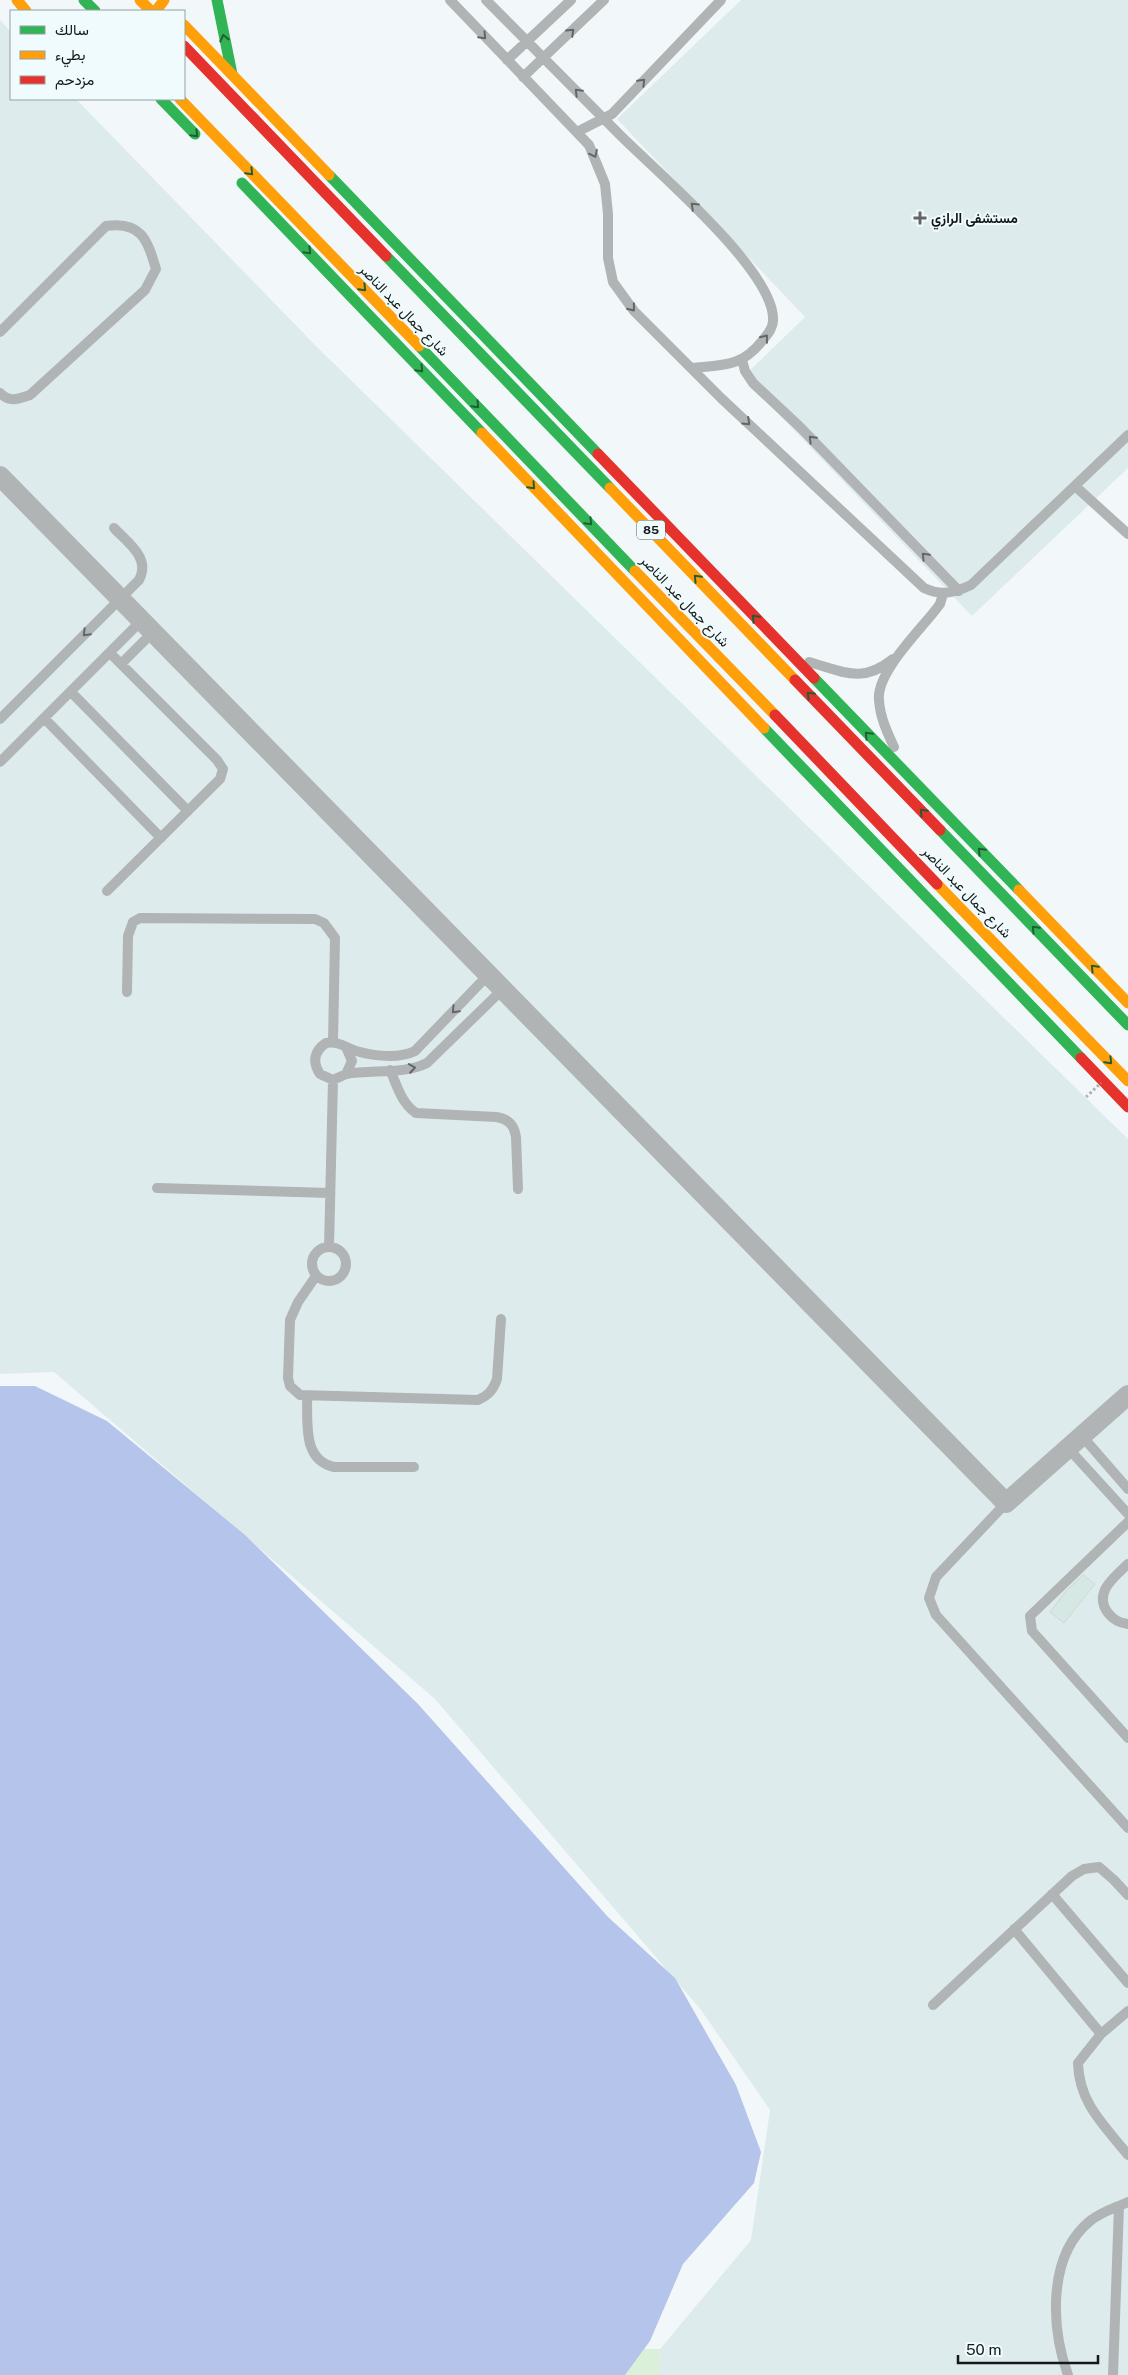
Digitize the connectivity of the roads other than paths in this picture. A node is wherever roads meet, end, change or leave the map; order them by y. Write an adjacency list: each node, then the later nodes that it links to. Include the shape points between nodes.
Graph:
1 (17, 0): 10 (main road)
2 (84, 0): 11 (main road)
3 (140, 0): 12 (main road)
4 (217, 0): 18 (main road, one-way to 4)
5 (450, 0): 17 (lane, one-way to 17)
6 (486, 0): 14 (lane)
7 (604, 0): 16 (lane, one-way to 7)
8 (721, 0): 22 (lane, one-way to 8)
9 (564, 2): 14 (lane)
10 (25, 10)
11 (94, 10)
12 (150, 10)
13 (185, 26): 18 (main road)
14 (528, 42): 16 (lane); 17 (lane)
15 (185, 47): 55 (main road, شارع جمال عبد الناصر / 85, one-way to 15)
16 (544, 58): 19 (lane); 22 (lane, one-way to 16)
17 (507, 60): 19 (lane)
18 (233, 76): 41 (main road, one-way to 18)
19 (523, 77): 23 (lane)
20 (162, 100): 24 (main road, one-way to 24)
21 (181, 100): 61 (main road, شارع جمال عبد الناصر, one-way to 61, bridge)
22 (604, 120): 23 (lane); 27 (lane, one-way to 22, via 753,354 774,320 771,303 758,280 720,231)
23 (577, 132): 28 (lane, one-way to 28, via 589,145 604,184 608,258 614,282 634,311)
24 (203, 142)
25 (237, 178): 62 (main road, one-way to 62)
26 (0, 332): 29 (lane, via 106,226 120,224 136,230 148,242 156,269 146,290 30,394 15,400)
27 (742, 360): 28 (lane, via 722,366); 35 (lane, one-way to 27, via 753,383)
28 (692, 368): 36 (lane, one-way to 36, via 924,588)
29 (2, 399)
30 (1128, 435): 32 (lane)
31 (0, 476): 37 (street)
32 (1075, 486): 34 (lane); 35 (lane, via 980,578)
33 (114, 528): 37 (lane, via 138,553 144,566 140,580)
34 (1128, 534)
35 (959, 591): 36 (lane)
36 (942, 594): 40 (lane, via 940,604)
37 (121, 599): 38 (street); 45 (lane, one-way to 45)
38 (148, 626): 39 (lane); 42 (lane); 51 (street)
39 (110, 653): 42 (lane); 43 (lane)
40 (900, 654): 41 (lane, via 880,670 862,675); 47 (lane, via 883,679 878,698 884,725)
41 (793, 657): 47 (main road, one-way to 41)
42 (121, 664): 48 (lane, via 221,764 220,779)
43 (71, 692): 44 (lane); 48 (lane)
44 (44, 718): 46 (lane); 49 (lane)
45 (0, 719)
46 (0, 762)
47 (905, 773): 54 (main road, one-way to 47)
48 (188, 811): 49 (lane)
49 (161, 838): 50 (lane)
50 (107, 891)
51 (489, 974): 52 (street); 57 (lane, one-way to 57, via 415,1051 403,1055 370,1054)
52 (503, 989): 58 (lane, one-way to 52, via 413,1068 433,1059); 74 (street)
53 (127, 992): 56 (lane, via 128,936 134,922 140,918 315,919 330,929 334,938)
54 (1128, 1003)
55 (1128, 1025)
56 (333, 1042): 57 (lane); 60 (lane, via 320,1047 314,1060 320,1074)
57 (346, 1047): 59 (lane, via 352,1061)
58 (390, 1070): 59 (lane); 64 (lane, via 403,1101 416,1113 496,1117 511,1122 516,1137)
59 (346, 1074): 60 (lane)
60 (333, 1080): 65 (lane)
61 (1128, 1081)
62 (1128, 1107)
63 (157, 1188): 65 (lane)
64 (518, 1189)
65 (330, 1193): 66 (lane)
66 (329, 1248): 67 (lane, via 323,1248 313,1257); 67 (lane, via 341,1253 344,1271 334,1280 322,1280)
67 (316, 1276): 70 (lane, via 293,1310 289,1330 290,1386 300,1395)
68 (501, 1319): 70 (lane, via 497,1379 494,1389 478,1400)
69 (1128, 1395): 71 (street)
70 (308, 1396): 72 (lane, via 309,1443 317,1460 334,1467)
71 (1075, 1442): 73 (lane); 74 (street); 75 (lane)
72 (414, 1467)
73 (1128, 1489)
74 (1006, 1503): 81 (lane, via 936,1578 929,1598 936,1615)
75 (1128, 1514)
76 (1128, 1522): 80 (lane, via 1030,1616 1032,1631)
77 (1128, 1564): 78 (lane, via 1108,1583 1102,1602 1106,1610)
78 (1124, 1624): 79 (lane)
79 (1128, 1632)
80 (1128, 1738)
81 (1128, 1828)
82 (1052, 1894): 83 (lane, via 1084,1869 1099,1867); 84 (lane); 85 (lane)
83 (1128, 1895)
84 (1014, 1930): 86 (lane); 88 (lane)
85 (1128, 1984)
86 (933, 2005)
87 (1128, 2011): 88 (lane)
88 (1101, 2034): 89 (lane, via 1078,2063 1078,2080 1088,2106)
89 (1128, 2155)
90 (1125, 2205): 91 (lane, via 1090,2221 1074,2238 1062,2264 1057,2331); 92 (lane)
91 (1068, 2375)
92 (1113, 2375)

